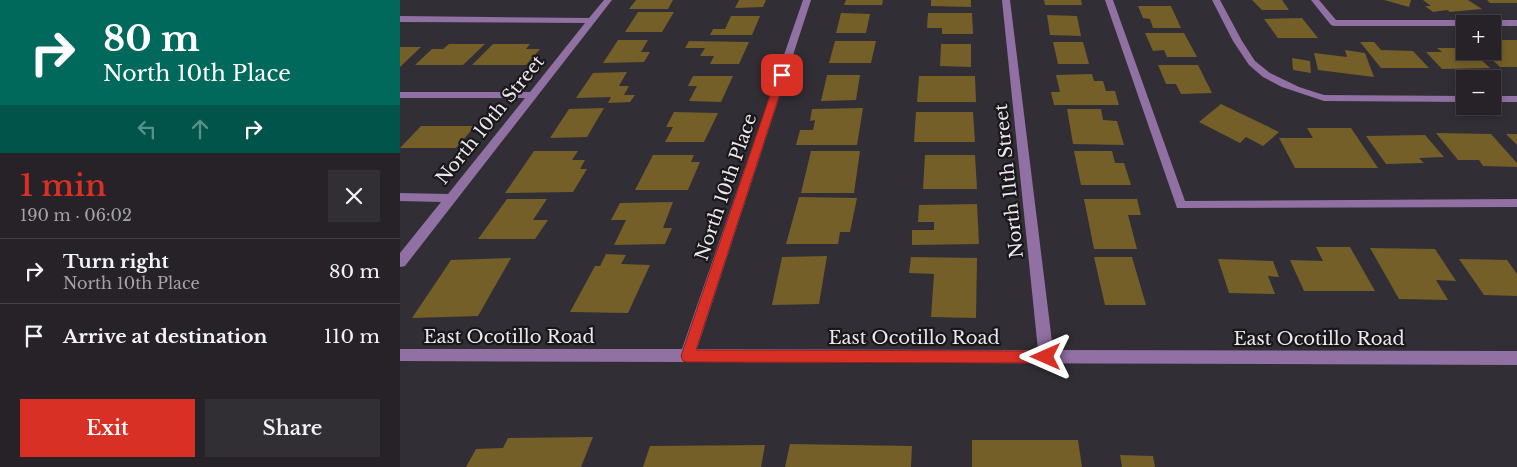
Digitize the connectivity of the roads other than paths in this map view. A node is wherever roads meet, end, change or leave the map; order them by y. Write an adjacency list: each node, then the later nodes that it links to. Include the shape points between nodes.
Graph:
1 (608, 0): 8 (street, North 10th Street)
2 (807, 0): 20 (street, North 10th Place)
3 (1006, 0): 21 (street, North 11th Street)
4 (1109, 0): 17 (street, via 1181,205)
5 (1216, 0): 12 (street, via 1252,64 1263,74 1302,92 1324,98)
6 (1315, 0): 9 (street, via 1334,23)
7 (400, 19): 8 (street)
8 (592, 21): 11 (street, North 10th Street)
9 (1517, 23)
10 (400, 94): 11 (street)
11 (532, 95): 16 (street, North 10th Street)
12 (1456, 99)
13 (1501, 99): 14 (street)
14 (1517, 99)
15 (400, 197): 16 (street)
16 (451, 198): 18 (street, North 10th Street)
17 (1517, 203)
18 (400, 262)
19 (400, 355): 20 (street, East Ocotillo Road)
20 (687, 356): 21 (street, East Ocotillo Road)
21 (1046, 357): 22 (street, East Ocotillo Road)
22 (1517, 358)

